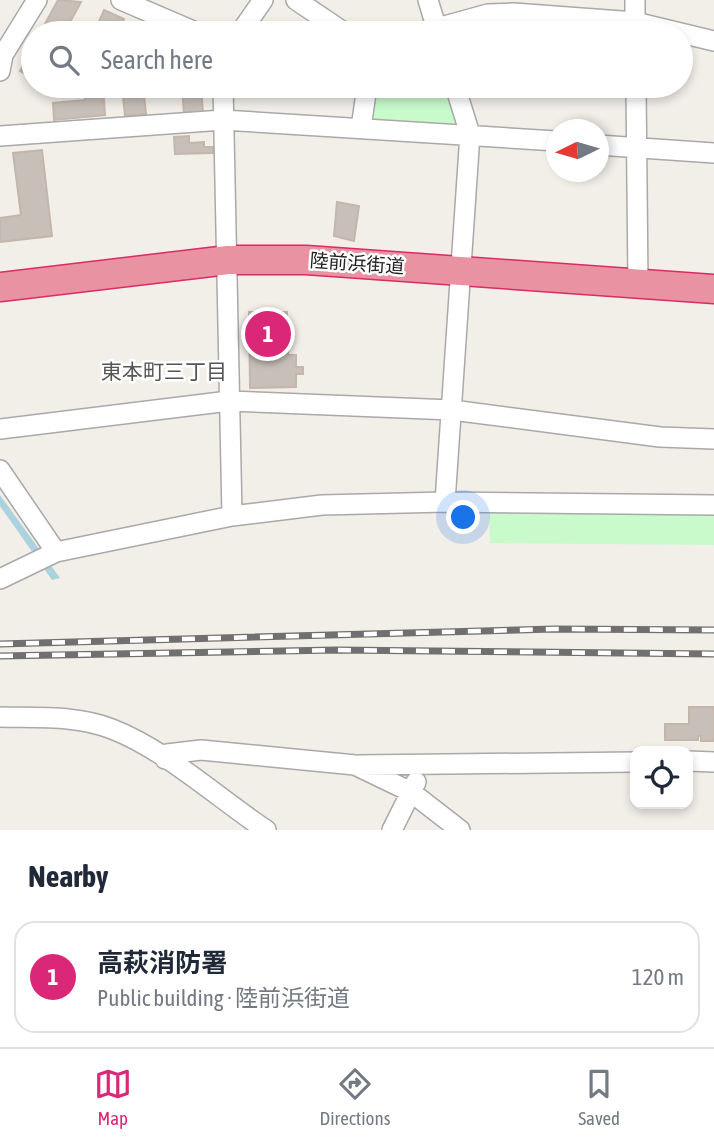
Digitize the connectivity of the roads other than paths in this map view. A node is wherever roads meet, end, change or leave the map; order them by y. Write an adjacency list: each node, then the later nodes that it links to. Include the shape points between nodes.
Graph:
1 (37, 0): 7 (street)
2 (121, 0): 8 (street)
3 (264, 0): 9 (street)
4 (296, 0): 10 (street)
5 (428, 0): 11 (street)
6 (635, 0): 14 (street)
7 (24, 21)
8 (170, 21)
9 (249, 21)
10 (327, 21)
11 (429, 21)
12 (464, 21): 13 (street, via 514,13)
13 (579, 21)
14 (635, 21)
15 (21, 27): 18 (street)
16 (693, 38): 17 (street)
17 (714, 41)
18 (1, 60)
19 (223, 98): 23 (street)
20 (365, 98): 24 (street)
21 (459, 98): 25 (street)
22 (635, 98): 29 (street)
23 (223, 120): 24 (street); 26 (street); 31 (street)
24 (361, 128): 25 (street)
25 (470, 134): 27 (street); 32 (street)
26 (0, 136)
27 (546, 140)
28 (609, 146): 29 (street)
29 (636, 148): 30 (street); 33 (street)
30 (714, 153)
31 (228, 260): 32 (highway, 陸前浜街道); 34 (highway, 陸前浜街道); 36 (street)
32 (461, 270): 33 (highway, 陸前浜街道); 37 (street)
33 (638, 284): 35 (highway, 陸前浜街道)
34 (0, 287)
35 (714, 289)
36 (229, 401): 37 (street); 38 (street); 43 (street)
37 (453, 410): 39 (street, via 660,437); 41 (street)
38 (0, 429)
39 (714, 439)
40 (0, 470): 44 (street)
41 (445, 502): 42 (street); 43 (street, via 322,505)
42 (714, 505)
43 (232, 516): 44 (street)
44 (57, 552): 45 (street)
45 (0, 579)
46 (0, 717): 47 (street, via 88,722 113,729)
47 (166, 760): 51 (street, via 167,754 201,750); 54 (street)
48 (693, 761): 50 (street)
49 (630, 762): 52 (street)
50 (714, 762)
51 (355, 765): 52 (street); 53 (street)
52 (424, 765): 53 (street)
53 (411, 792): 55 (street); 56 (street)
54 (266, 830)
55 (392, 830)
56 (460, 830)

